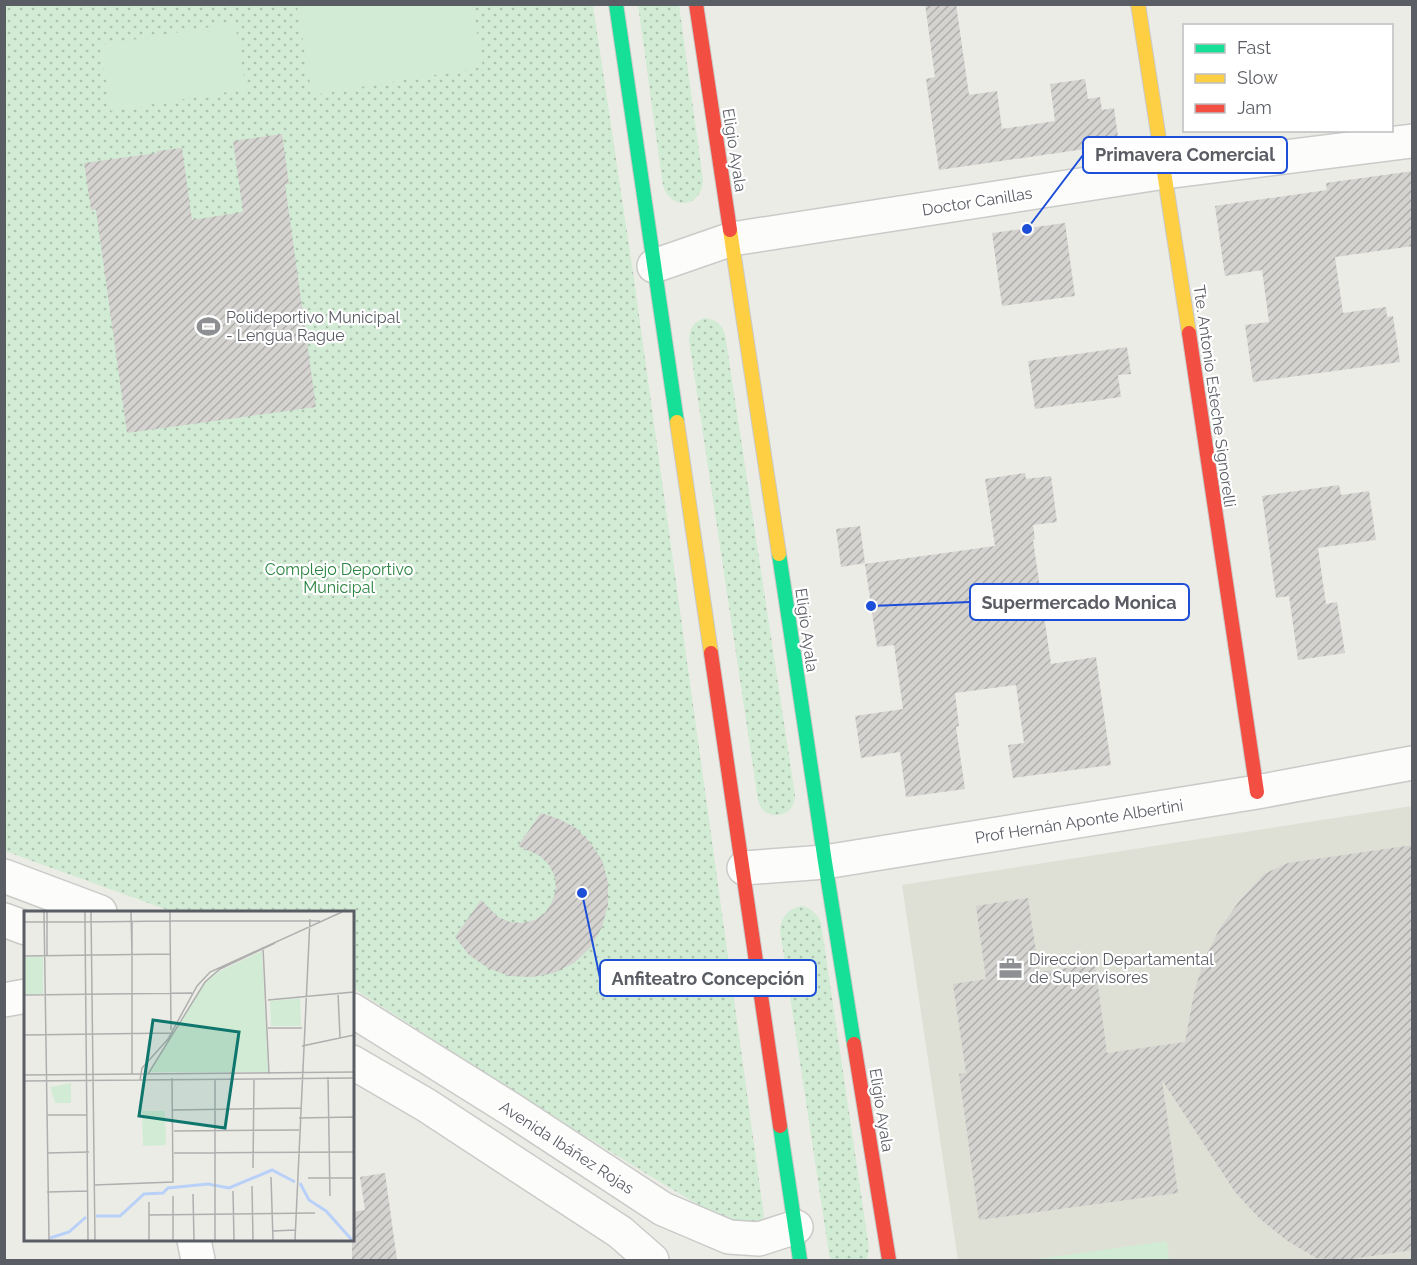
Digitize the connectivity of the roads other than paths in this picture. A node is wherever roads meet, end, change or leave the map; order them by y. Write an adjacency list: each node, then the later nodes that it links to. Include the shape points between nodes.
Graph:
1 (616, 4): 7 (street)
2 (696, 4): 6 (street, Eligio Ayala)
3 (1138, 4): 5 (street, Tte. Antonio Esteche Signorelli)
4 (1413, 141): 5 (street, Doctor Canillas)
5 (1165, 172): 6 (street, Doctor Canillas); 9 (street, Tte. Antonio Esteche Signorelli)
6 (732, 239): 7 (street, Doctor Canillas); 10 (street, Eligio Ayala)
7 (654, 266): 11 (street)
8 (1413, 763): 9 (street, Prof Hernán Aponte Albertini)
9 (1257, 792): 10 (street, Prof Hernán Aponte Albertini)
10 (825, 862): 11 (street, Prof Hernán Aponte Albertini); 25 (street, Eligio Ayala)
11 (744, 868): 20 (street)
12 (4, 876): 13 (street)
13 (97, 911)
14 (4, 921): 15 (street)
15 (24, 927)
16 (24, 996): 17 (street)
17 (4, 1000)
18 (354, 1011): 20 (street, Avenida Ibáñez Rojas, via 663,1209 729,1237 759,1239)
19 (354, 1063): 23 (street, via 426,1105 620,1232)
20 (796, 1227): 24 (street)
21 (194, 1241): 22 (street)
22 (198, 1260)
23 (652, 1260)
24 (800, 1260)
25 (889, 1260)

